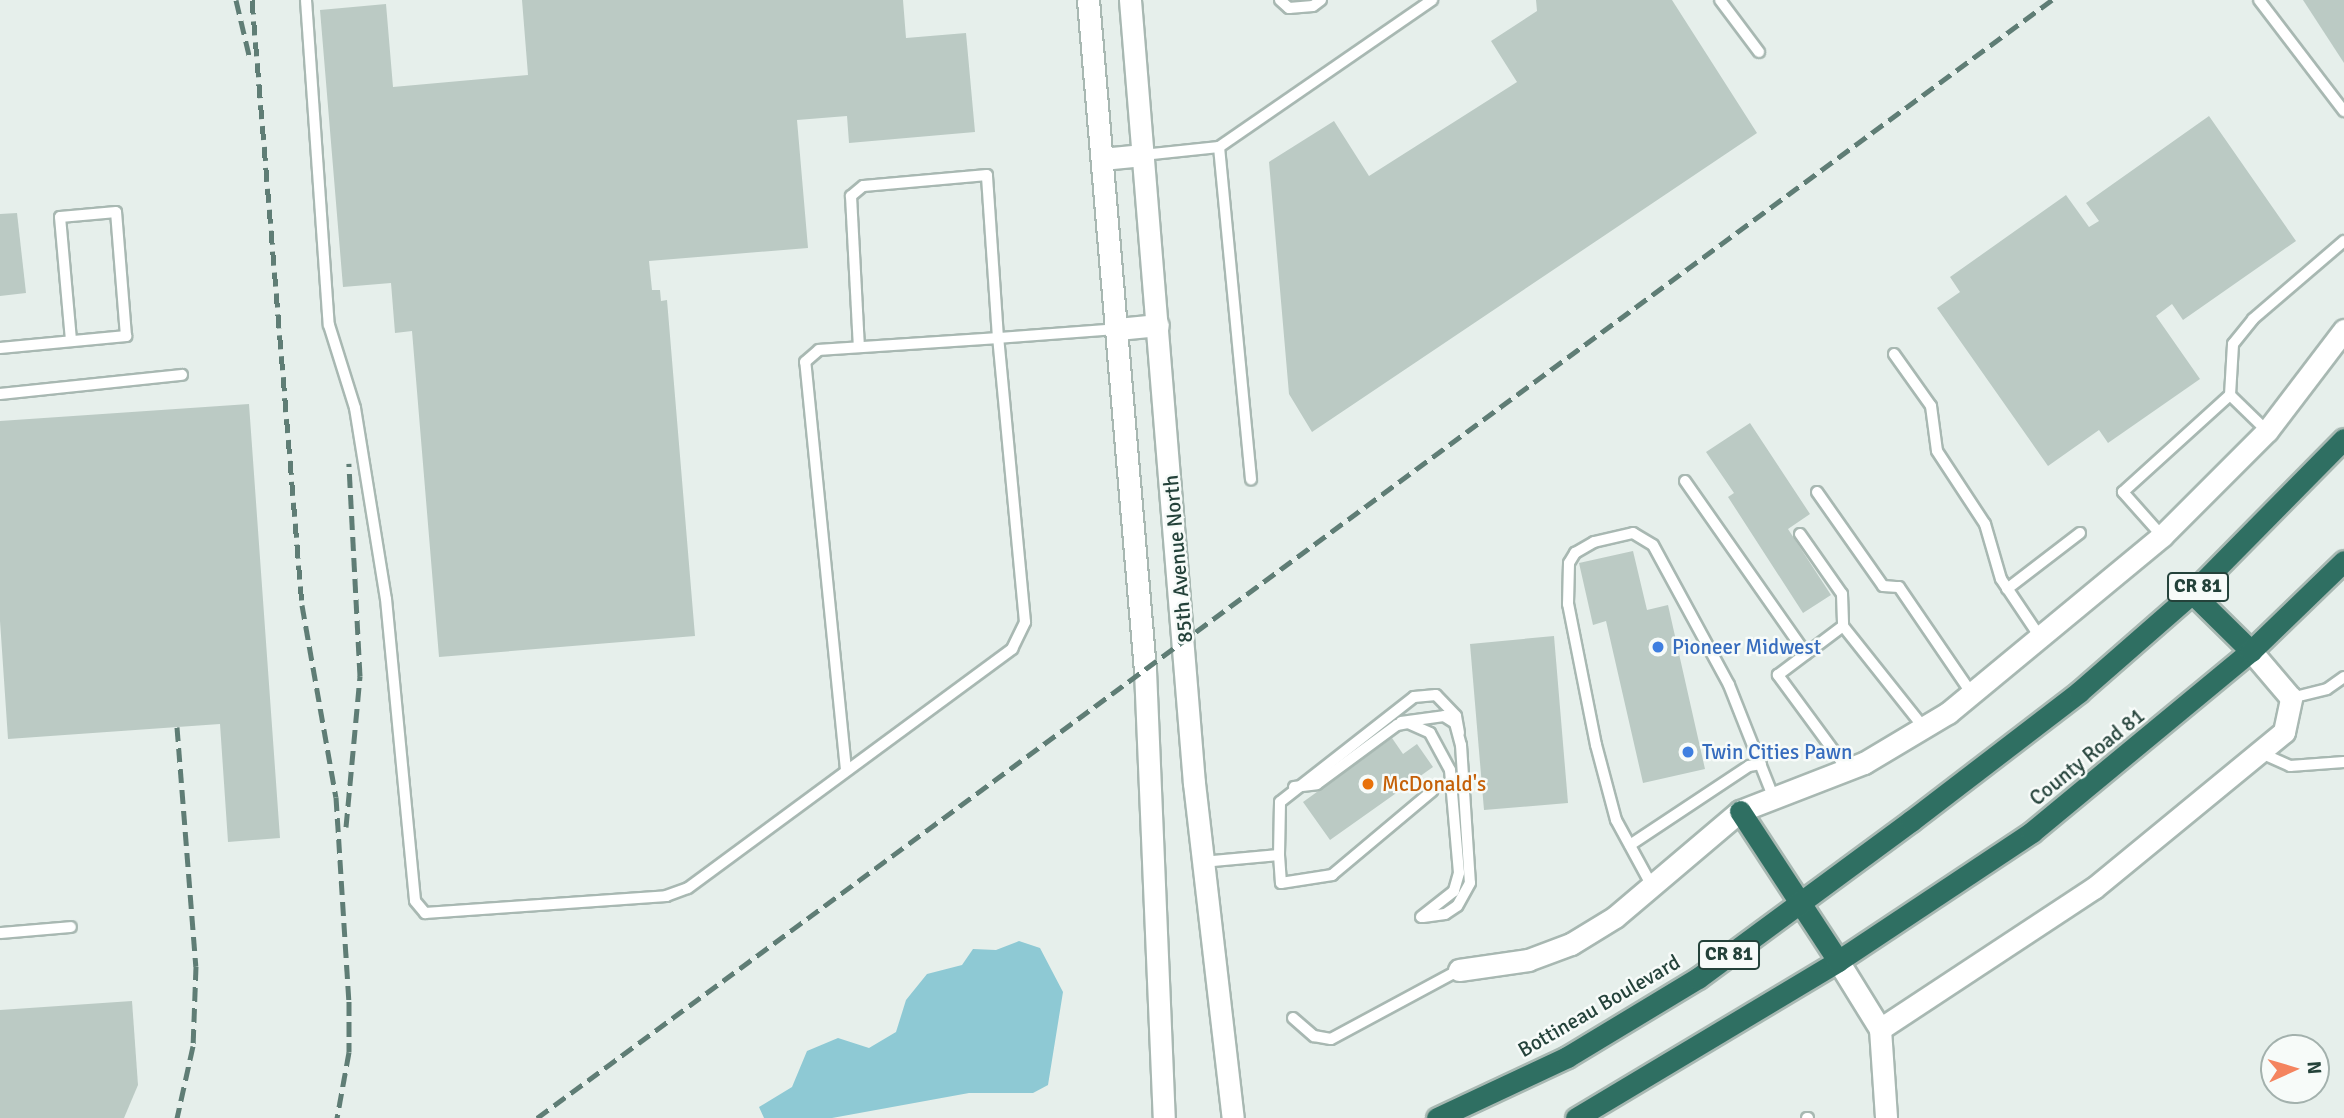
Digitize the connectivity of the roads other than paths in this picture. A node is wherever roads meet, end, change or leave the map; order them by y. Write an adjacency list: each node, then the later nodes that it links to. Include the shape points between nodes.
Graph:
1 (306, 0): 51 (lane, via 329,325 355,408 386,598 415,901 425,913 441,915 666,896 688,888)
2 (1088, 0): 13 (main road, 85th Avenue North)
3 (1130, 0): 12 (main road, 85th Avenue North)
4 (1280, 0): 5 (lane, via 1289,8 1313,6)
5 (1321, 0)
6 (1432, 0): 11 (lane)
7 (1720, 0): 9 (lane)
8 (2259, 0): 10 (lane)
9 (1759, 52)
10 (2344, 111)
11 (1219, 147): 12 (lane); 28 (lane)
12 (1143, 155): 13 (main road); 15 (main road, 85th Avenue North)
13 (1102, 159): 16 (main road, 85th Avenue North)
14 (2344, 241): 25 (lane, via 2253,319 2233,344)
15 (1158, 324): 16 (main road); 58 (main road, 85th Avenue North)
16 (1118, 329): 18 (lane); 67 (main road, 85th Avenue North, via 1145,660)
17 (2344, 330): 26 (main road)
18 (998, 338): 20 (lane); 20 (lane, via 987,175 863,186 851,196); 51 (lane, via 1025,622 1021,640)
19 (71, 341): 19 (lane, via 126,336 116,212 60,217); 21 (lane)
20 (859, 347): 51 (lane, via 819,350 805,362)
21 (0, 348)
22 (1894, 354): 35 (lane, via 1931,405 1937,451 1985,524)
23 (181, 375): 24 (lane)
24 (0, 394)
25 (2230, 396): 26 (lane); 33 (lane, via 2123,492)
26 (2267, 431): 33 (main road)
27 (2344, 439): 36 (highway, CR 81)
28 (1251, 479)
29 (1685, 481): 40 (lane)
30 (1817, 492): 42 (lane, via 1883,586 1899,587)
31 (2080, 533): 35 (lane)
32 (1800, 534): 37 (lane, via 1842,594)
33 (2162, 536): 38 (main road)
34 (2344, 561): 39 (highway, County Road 81)
35 (2007, 589): 38 (lane)
36 (2192, 593): 39 (highway); 60 (highway, Bottineau Boulevard / CR 81, via 2079,692)
37 (1843, 626): 40 (lane); 45 (lane)
38 (2042, 640): 42 (main road)
39 (2251, 651): 43 (main road); 63 (highway, County Road 81, via 2032,832)
40 (1806, 654): 50 (lane, via 1778,675)
41 (2344, 677): 43 (lane, via 2327,689)
42 (1972, 694): 45 (main road)
43 (2291, 698): 47 (main road, via 2284,732)
44 (1397, 725): 46 (lane, via 1432,715 1455,723); 46 (lane, via 1408,723 1430,733 1450,770 1457,883 1421,917 1445,914 1457,906 1470,883); 52 (lane, via 1317,784)
45 (1925, 729): 50 (main road)
46 (1459, 733): 52 (lane, via 1456,716 1436,695 1414,697)
47 (2261, 753): 48 (lane, via 2290,766); 66 (main road, via 2094,888)
48 (2344, 762)
49 (1760, 764): 54 (lane); 56 (lane, via 1749,766); 56 (lane, via 1729,685 1646,537 1633,533 1594,542 1575,553 1566,584 1573,636 1613,808)
50 (1847, 769): 54 (main road)
51 (846, 770)
52 (1294, 787): 57 (lane, via 1280,802)
53 (1432, 791): 57 (lane, via 1332,875 1282,883)
54 (1773, 796): 55 (main road)
55 (1740, 811): 59 (main road); 60 (highway)
56 (1630, 845): 59 (lane)
57 (1279, 855): 58 (lane)
58 (1202, 862): 68 (main road, 85th Avenue North)
59 (1653, 887): 64 (main road, via 1570,944 1528,960)
60 (1800, 904): 63 (highway); 69 (highway, Bottineau Boulevard / CR 81, via 1698,978 1567,1057)
61 (71, 927): 62 (lane)
62 (0, 933)
63 (1838, 961): 66 (main road); 70 (highway)
64 (1459, 970): 65 (lane, via 1331,1039 1314,1037)
65 (1293, 1018)
66 (1880, 1029): 71 (main road)
67 (1164, 1118)
68 (1233, 1118)
69 (1437, 1118)
70 (1576, 1118)
71 (1886, 1118)

